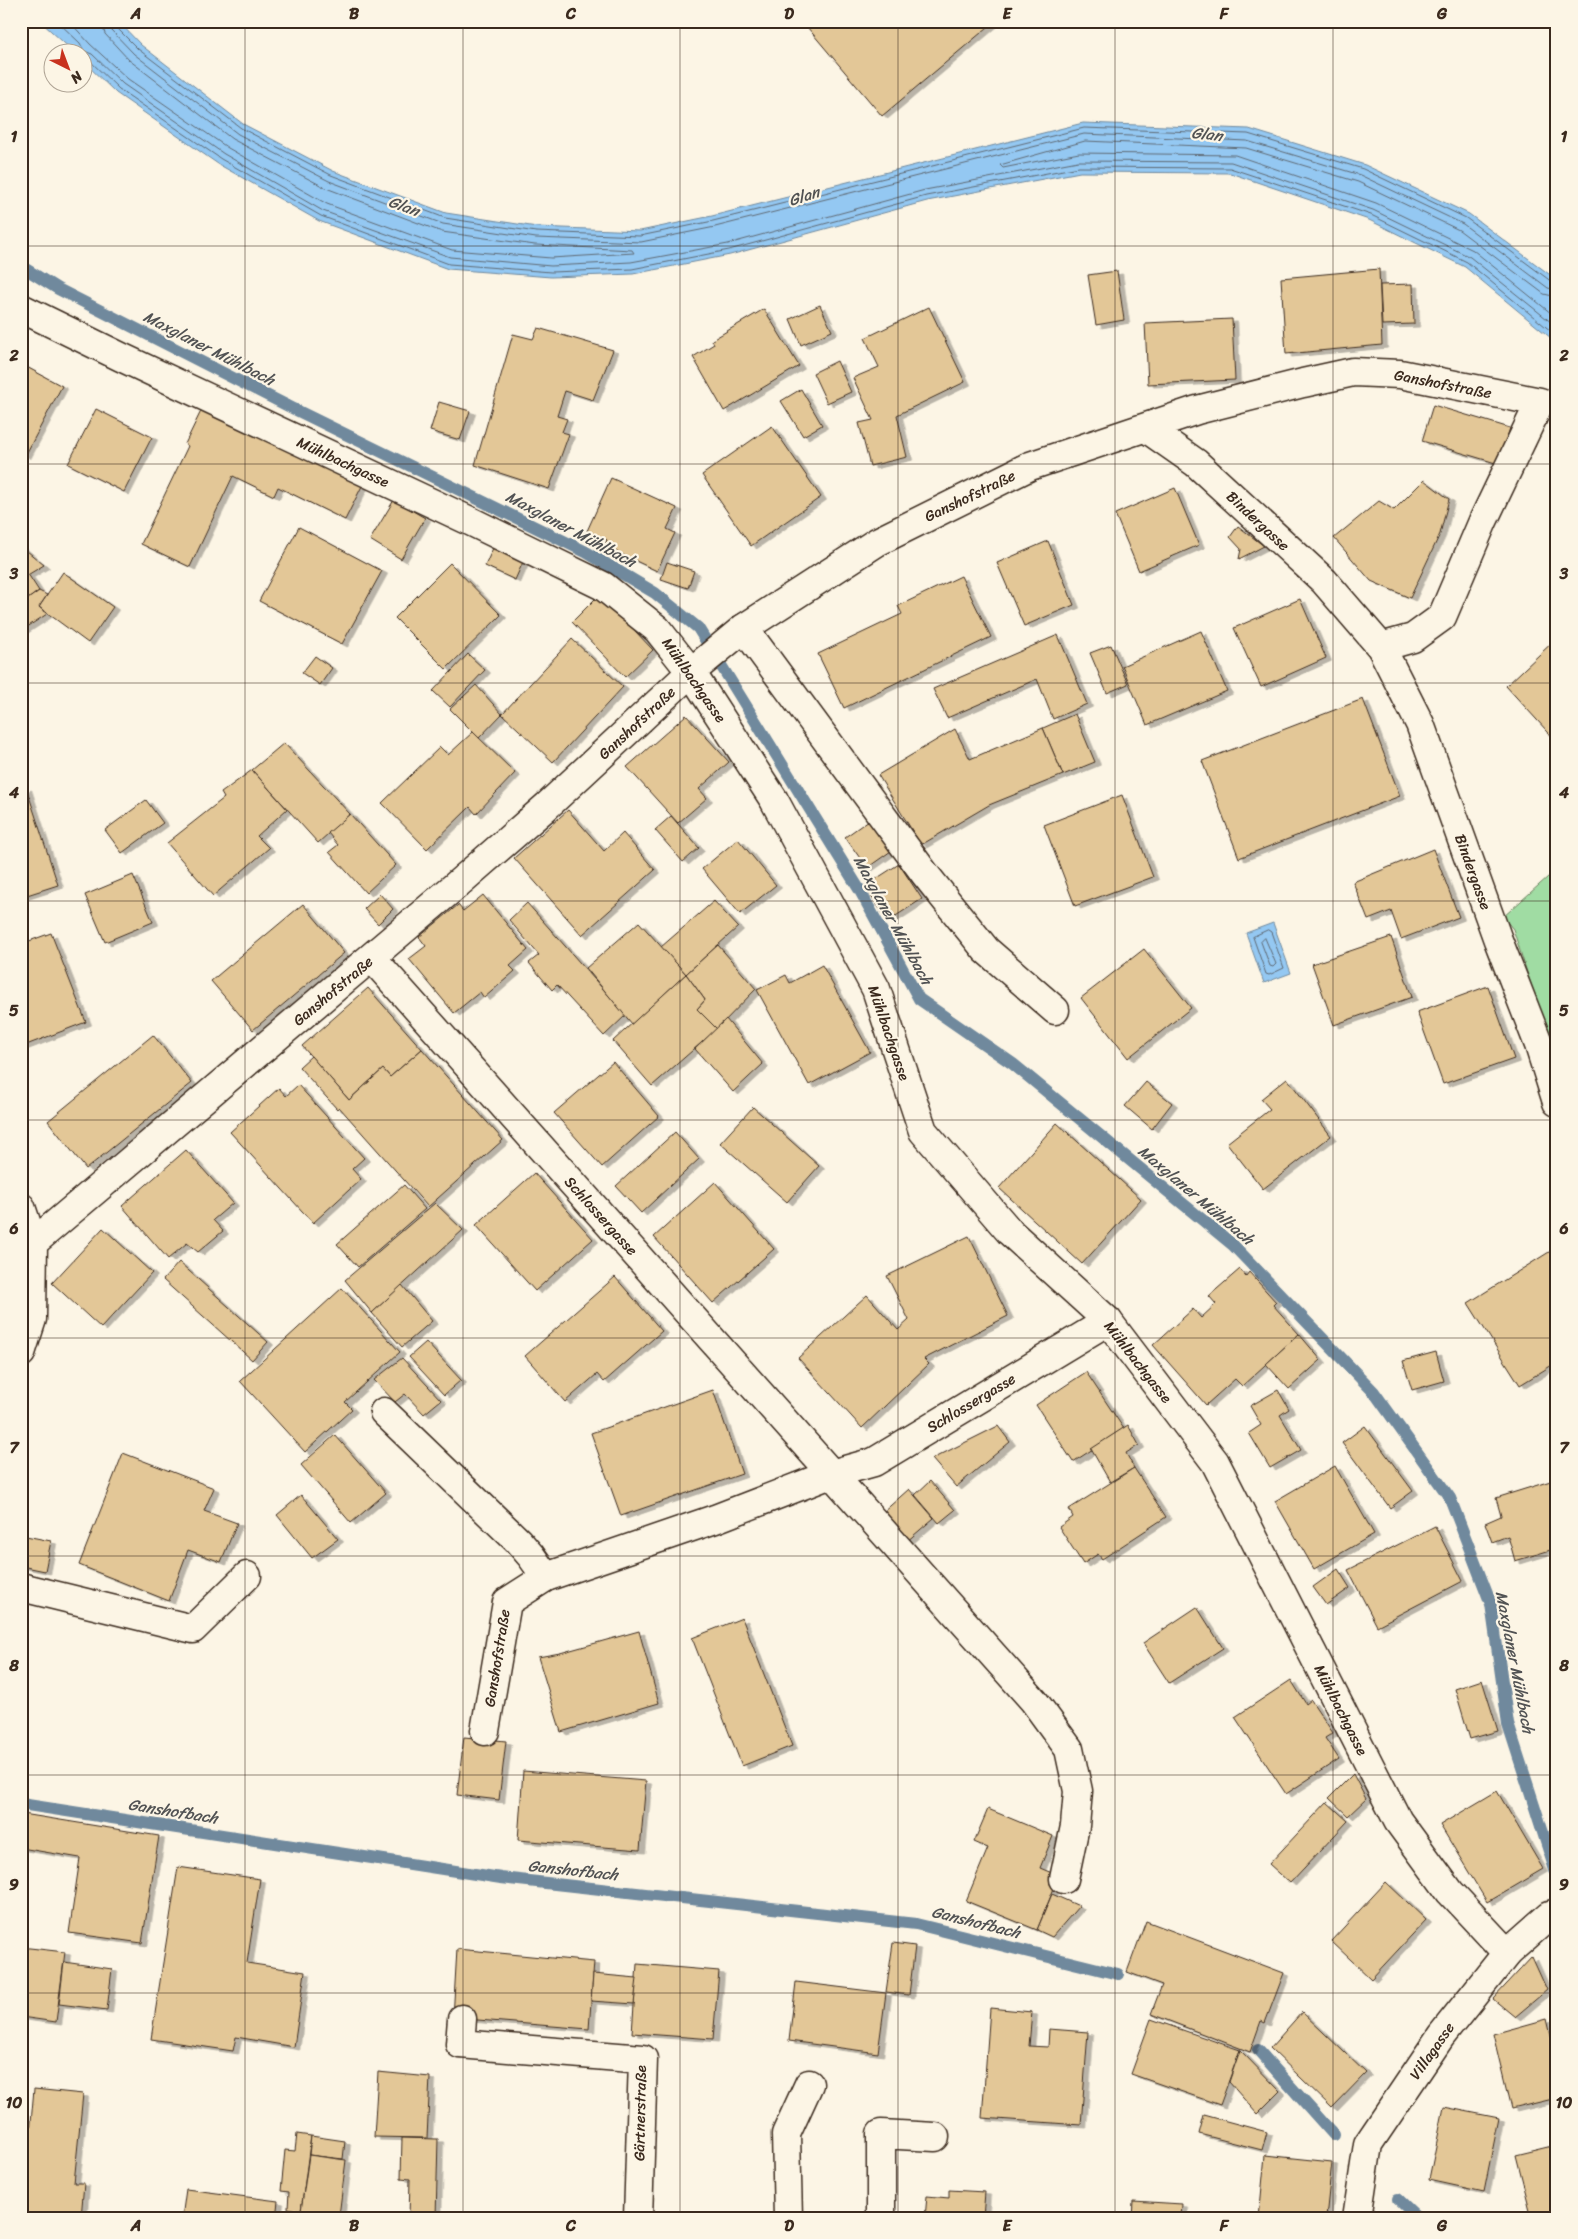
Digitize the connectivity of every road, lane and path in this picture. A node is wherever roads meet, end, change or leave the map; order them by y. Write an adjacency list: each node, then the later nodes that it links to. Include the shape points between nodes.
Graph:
1 (21, 308): 5 (street, Mühlbachgasse, via 603,586 657,629)
2 (1146, 428): 3 (street, Ganshofstraße, via 1030,466 894,533); 4 (street, Bindergasse, via 1196,463 1324,581); 4 (street, Ganshofstraße, via 1256,393 1353,372 1400,374 1540,402 1483,521 1442,617 1414,638)
3 (737, 634): 5 (street, Ganshofstraße); 7 (street, via 980,942)
4 (1381, 647): 8 (street, Bindergasse, via 1420,724)
5 (697, 667): 6 (street, Ganshofstraße, via 547,806); 11 (street, Mühlbachgasse, via 774,800 876,989 923,1131 1010,1232)
6 (372, 958): 10 (street, Ganshofstraße); 14 (street, Schlossergasse)
7 (1055, 1010)
8 (1557, 1102)
9 (21, 1206): 10 (street)
10 (33, 1243): 12 (street, via 32,1319)
11 (1108, 1321): 14 (street, Schlossergasse, via 874,1462); 21 (street, Mühlbachgasse, via 1215,1462 1398,1821 1450,1892)
12 (21, 1353)
13 (384, 1412): 16 (street, via 518,1541)
14 (830, 1474): 16 (street, Schlossergasse, via 715,1519); 19 (street, via 1034,1701 1069,1749 1078,1791 1075,1826)
15 (247, 1576): 17 (street, via 193,1628)
16 (546, 1577): 18 (street, Ganshofstraße, via 507,1602)
17 (21, 1587)
18 (486, 1731)
19 (1064, 1879)
20 (1557, 1913): 21 (street, Villagasse)
21 (1507, 1953): 28 (street, Villagasse, via 1441,2036 1368,2144)
22 (462, 2019): 25 (street, Gärtnerstraße, via 460,2044 643,2059)
23 (809, 2084): 26 (street, via 786,2134)
24 (934, 2137): 27 (street, via 881,2134)
25 (638, 2218)
26 (788, 2218)
27 (882, 2218)
28 (1357, 2218)

